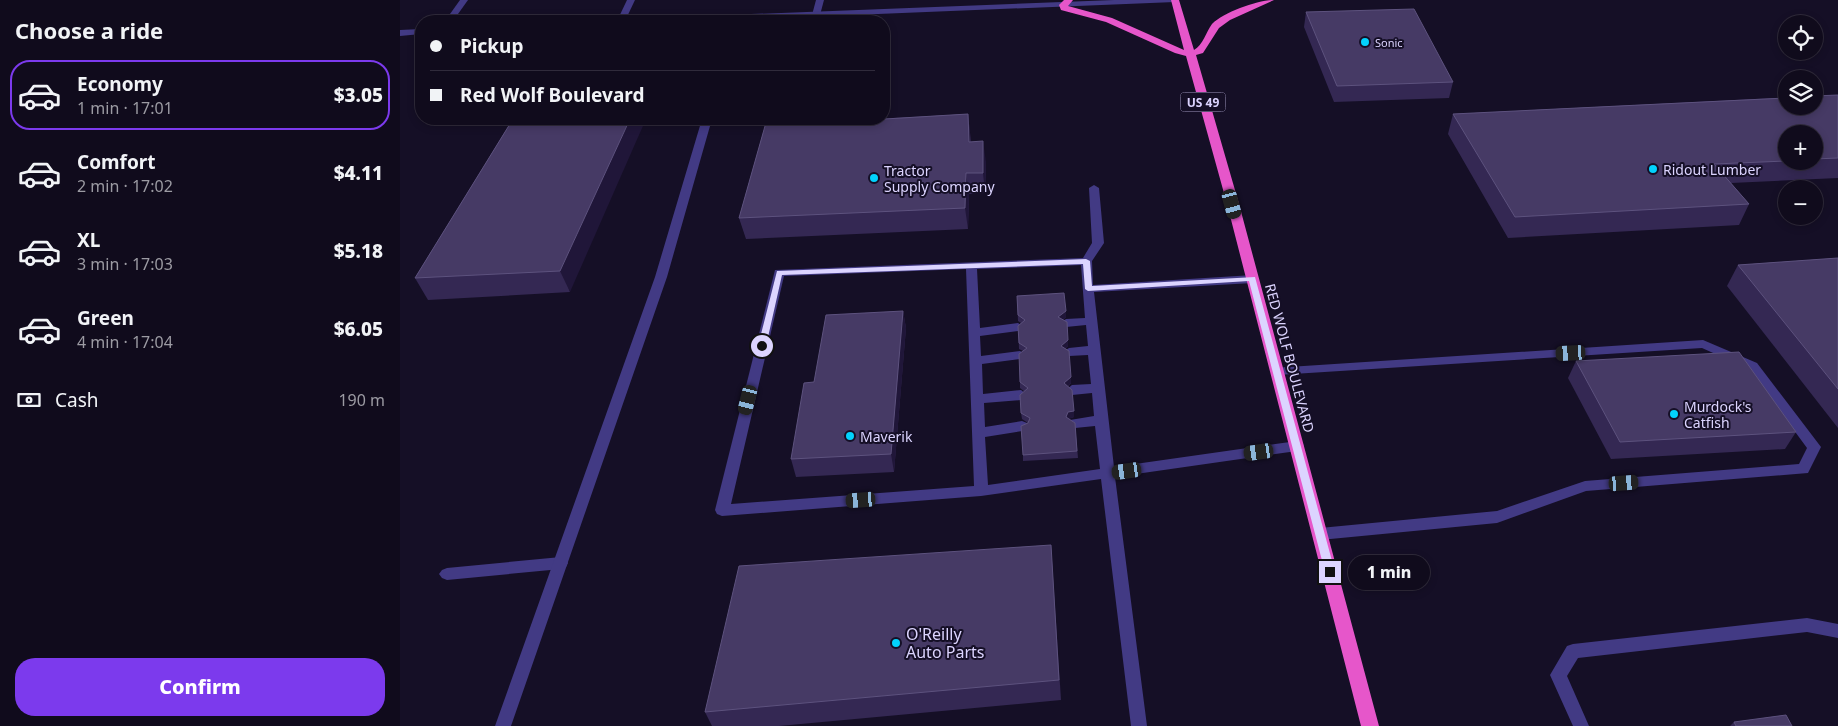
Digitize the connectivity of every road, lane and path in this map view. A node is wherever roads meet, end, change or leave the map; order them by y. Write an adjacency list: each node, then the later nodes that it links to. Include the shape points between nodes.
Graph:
1 (464, 0): 7 (street)
2 (631, 0): 8 (street)
3 (820, 0): 9 (street)
4 (1175, 0): 6 (street); 12 (highway, RED WOLF BOULEVARD / US 49)
5 (1270, 0): 12 (highway, via 1227,18 1216,26 1200,51)
6 (1066, 3): 9 (street); 12 (highway, via 1064,8 1122,24)
7 (453, 15)
8 (624, 15)
9 (816, 15)
10 (415, 32): 11 (street)
11 (400, 33)
12 (1190, 54): 17 (highway, RED WOLF BOULEVARD / US 49)
13 (705, 125): 40 (street, via 661,278)
14 (1094, 188): 15 (street, via 1098,243)
15 (1086, 261): 16 (street); 18 (street)
16 (972, 265): 22 (street); 38 (street, via 779,273 722,510)
17 (1252, 279): 18 (street); 27 (highway, RED WOLF BOULEVARD / US 49)
18 (1088, 289): 19 (street)
19 (1092, 321): 20 (street); 23 (street)
20 (1066, 323)
21 (1018, 327): 22 (street)
22 (974, 333): 26 (street)
23 (1094, 350): 24 (street); 28 (street)
24 (1069, 352)
25 (1020, 355): 26 (street)
26 (975, 361): 31 (street)
27 (1277, 371): 36 (highway, RED WOLF BOULEVARD / US 49); 39 (street, via 1703,344 1753,366 1814,447 1803,470 1585,486 1497,517)
28 (1098, 388): 29 (street); 32 (street)
29 (1072, 390)
30 (1021, 395): 31 (street)
31 (977, 399): 35 (street)
32 (1101, 420): 33 (street); 37 (street)
33 (1075, 423)
34 (1022, 426): 35 (street)
35 (979, 433): 38 (street)
36 (1297, 446): 37 (street); 39 (highway, RED WOLF BOULEVARD / US 49)
37 (1108, 474): 38 (street); 44 (street)
38 (981, 491)
39 (1320, 534): 45 (highway, RED WOLF BOULEVARD / US 49)
40 (561, 563): 41 (street); 43 (street)
41 (447, 574)
42 (1838, 631): 46 (street, via 1807,625 1573,651 1558,675)
43 (503, 726)
44 (1139, 726)
45 (1370, 726)
46 (1581, 726)

